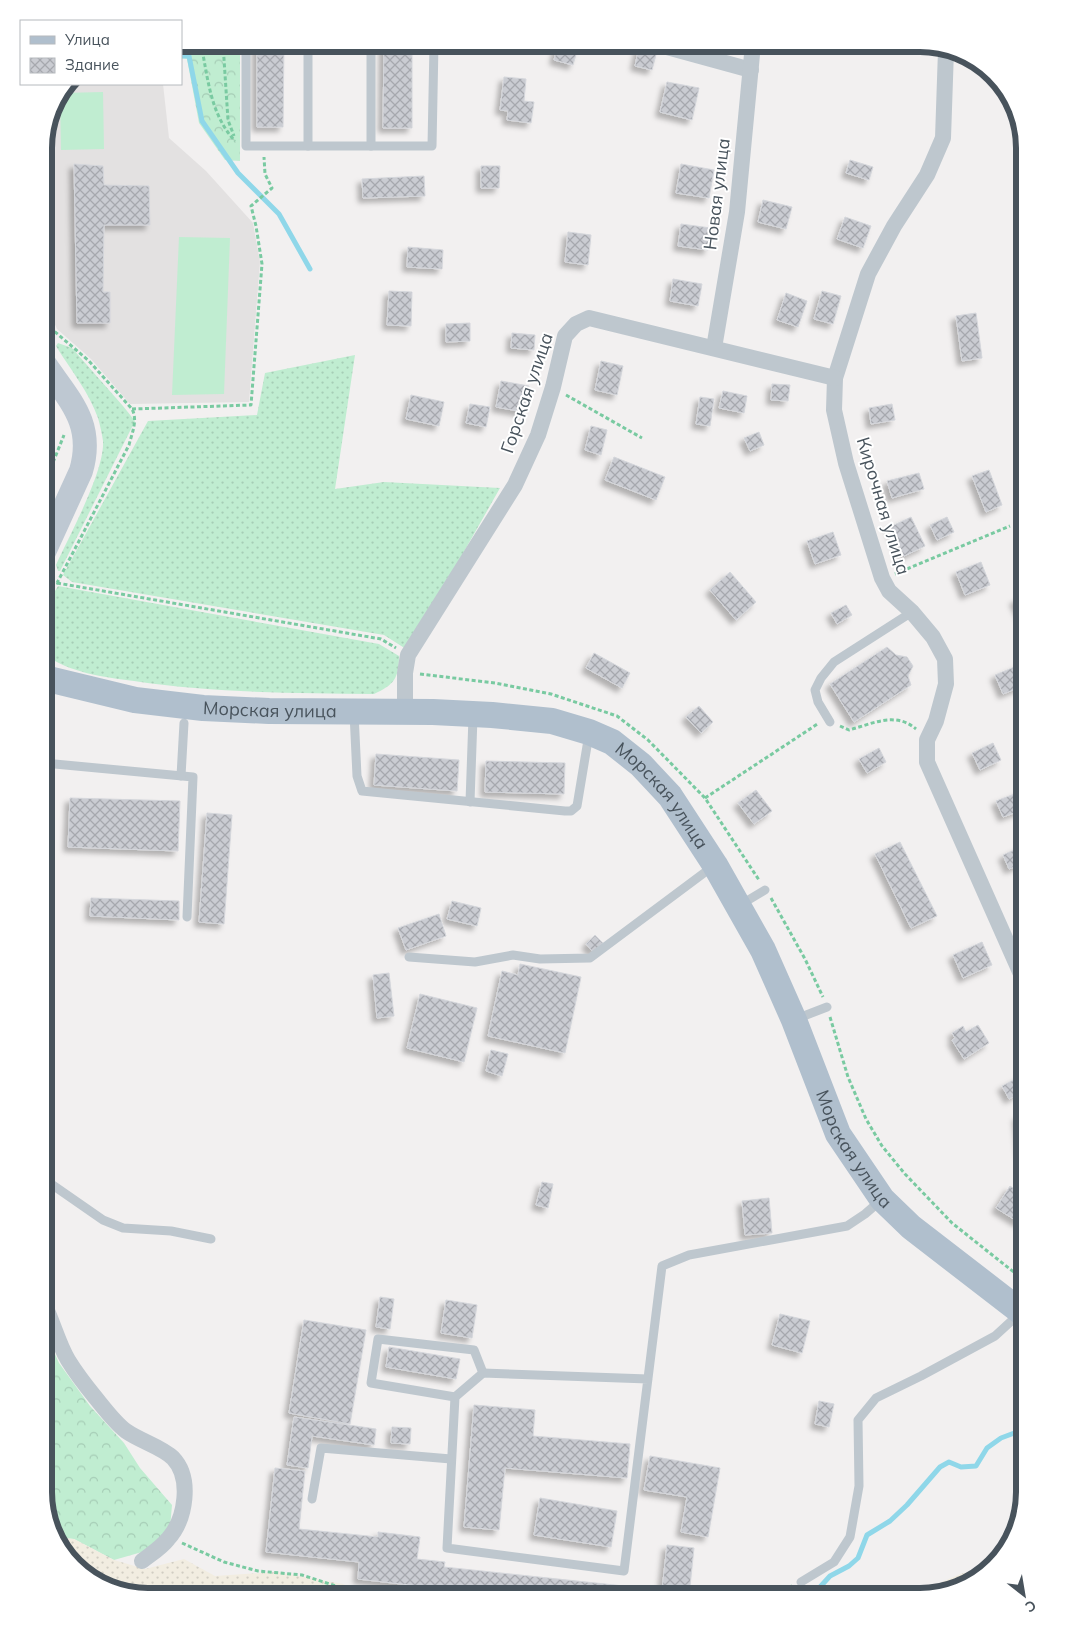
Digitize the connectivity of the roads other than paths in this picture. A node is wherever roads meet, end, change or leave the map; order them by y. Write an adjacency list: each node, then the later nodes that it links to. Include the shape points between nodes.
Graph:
1 (246, 53): 9 (lane, via 246,146)
2 (308, 53): 9 (lane)
3 (371, 53): 10 (lane)
4 (434, 53): 10 (lane, via 432,146)
5 (689, 53): 8 (street)
6 (752, 53): 8 (street, Новая улица)
7 (946, 56): 13 (street, Кирочная улица, via 943,138 927,175 868,274)
8 (751, 70): 11 (street, Новая улица, via 737,212)
9 (308, 146): 10 (lane)
10 (371, 146)
11 (714, 348): 13 (street, Горская улица); 18 (street, Горская улица, via 590,318 576,324 565,336 538,435 515,485 408,655)
12 (53, 376): 14 (main road, via 81,421 85,458)
13 (835, 378): 15 (street, Кирочная улица, via 834,410 846,463 882,578 889,592)
14 (53, 532)
15 (912, 612): 20 (lane, via 834,662 821,678 815,690 818,702); 31 (street, Кирочная улица, via 934,637 944,659 946,684 928,740 926,762)
16 (53, 680): 17 (main road, Морская улица, via 135,700 203,708)
17 (354, 712): 18 (main road, Морская улица); 25 (lane, via 357,776 362,790)
18 (405, 712): 19 (main road, Морская улица)
19 (473, 715): 22 (main road, Морская улица, via 552,721); 25 (lane)
20 (829, 719)
21 (184, 723): 24 (lane)
22 (589, 732): 25 (lane, via 577,806 572,811); 26 (main road, Морская улица, via 612,742 641,765 670,796)
23 (53, 764): 24 (lane)
24 (181, 776): 29 (lane, via 194,777)
25 (470, 802)
26 (714, 865): 28 (main road, Морская улица); 30 (lane, via 590,958 540,959 513,955 476,962)
27 (765, 890): 28 (lane)
28 (738, 906): 33 (main road, Морская улица, via 763,950)
29 (187, 917)
30 (409, 957)
31 (1016, 963)
32 (827, 1008): 33 (lane)
33 (794, 1020): 35 (main road, Морская улица, via 838,1134)
34 (52, 1185): 36 (lane, via 103,1220 123,1228 171,1231)
35 (882, 1199): 37 (main road, Морская улица, via 911,1226); 41 (lane, via 847,1226 689,1255 662,1266)
36 (210, 1239)
37 (1016, 1308)
38 (1016, 1320): 46 (lane, via 995,1336 876,1398 858,1420 858,1486 850,1537 834,1562)
39 (52, 1323): 45 (street, via 68,1359 96,1398 126,1431 172,1456 181,1468 185,1481 181,1514 170,1538)
40 (483, 1373): 41 (lane); 42 (lane); 42 (lane, via 474,1350 378,1339 371,1384)
41 (648, 1379): 43 (lane, via 624,1571 446,1548)
42 (455, 1397): 43 (lane)
43 (450, 1459): 44 (lane, via 321,1448)
44 (312, 1499)
45 (142, 1561)
46 (801, 1582)

